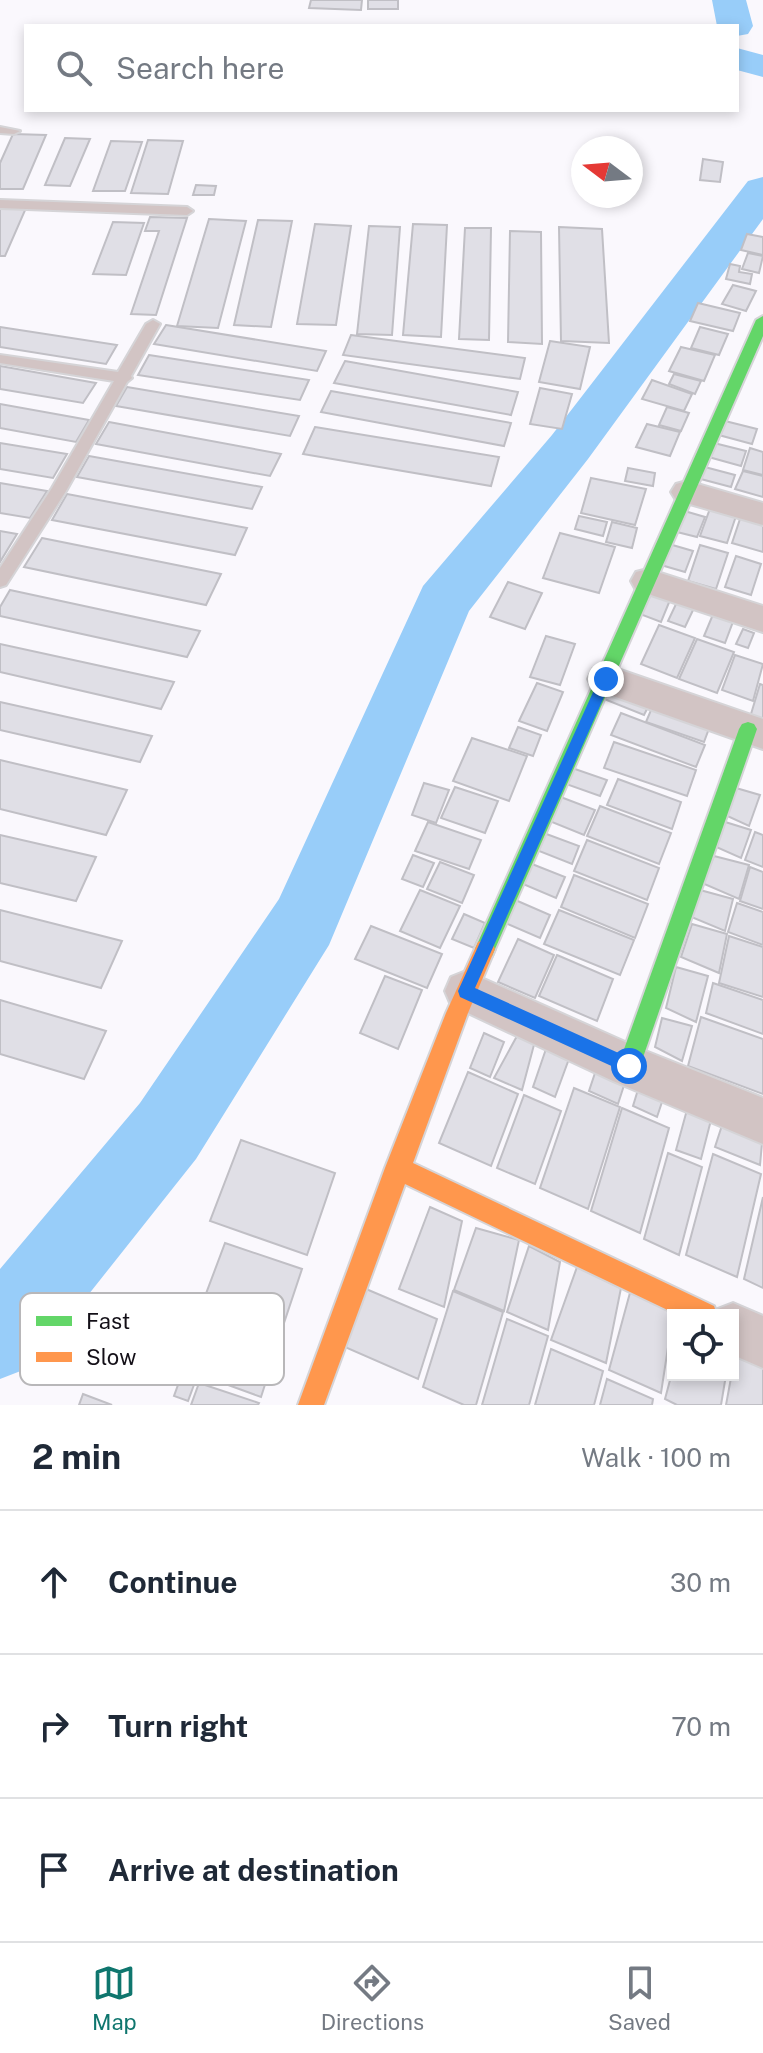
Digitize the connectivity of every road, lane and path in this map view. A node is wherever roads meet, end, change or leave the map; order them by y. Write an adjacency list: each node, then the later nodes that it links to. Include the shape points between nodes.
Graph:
1 (0, 130): 2 (lane)
2 (14, 131)
3 (0, 204): 4 (lane)
4 (187, 211)
5 (763, 320): 9 (street)
6 (153, 324): 8 (lane)
7 (0, 359): 8 (lane)
8 (125, 378): 11 (lane)
9 (687, 492): 10 (street); 12 (street)
10 (763, 514)
11 (0, 581)
12 (648, 581): 13 (street); 14 (street)
13 (763, 619)
14 (606, 679): 15 (street); 16 (street)
15 (755, 731): 17 (street)
16 (466, 991): 17 (street); 19 (street)
17 (629, 1066): 18 (street)
18 (763, 1121)
19 (397, 1168): 20 (street); 23 (street)
20 (692, 1309)
21 (739, 1331): 22 (street)
22 (763, 1343)
23 (325, 1400)

